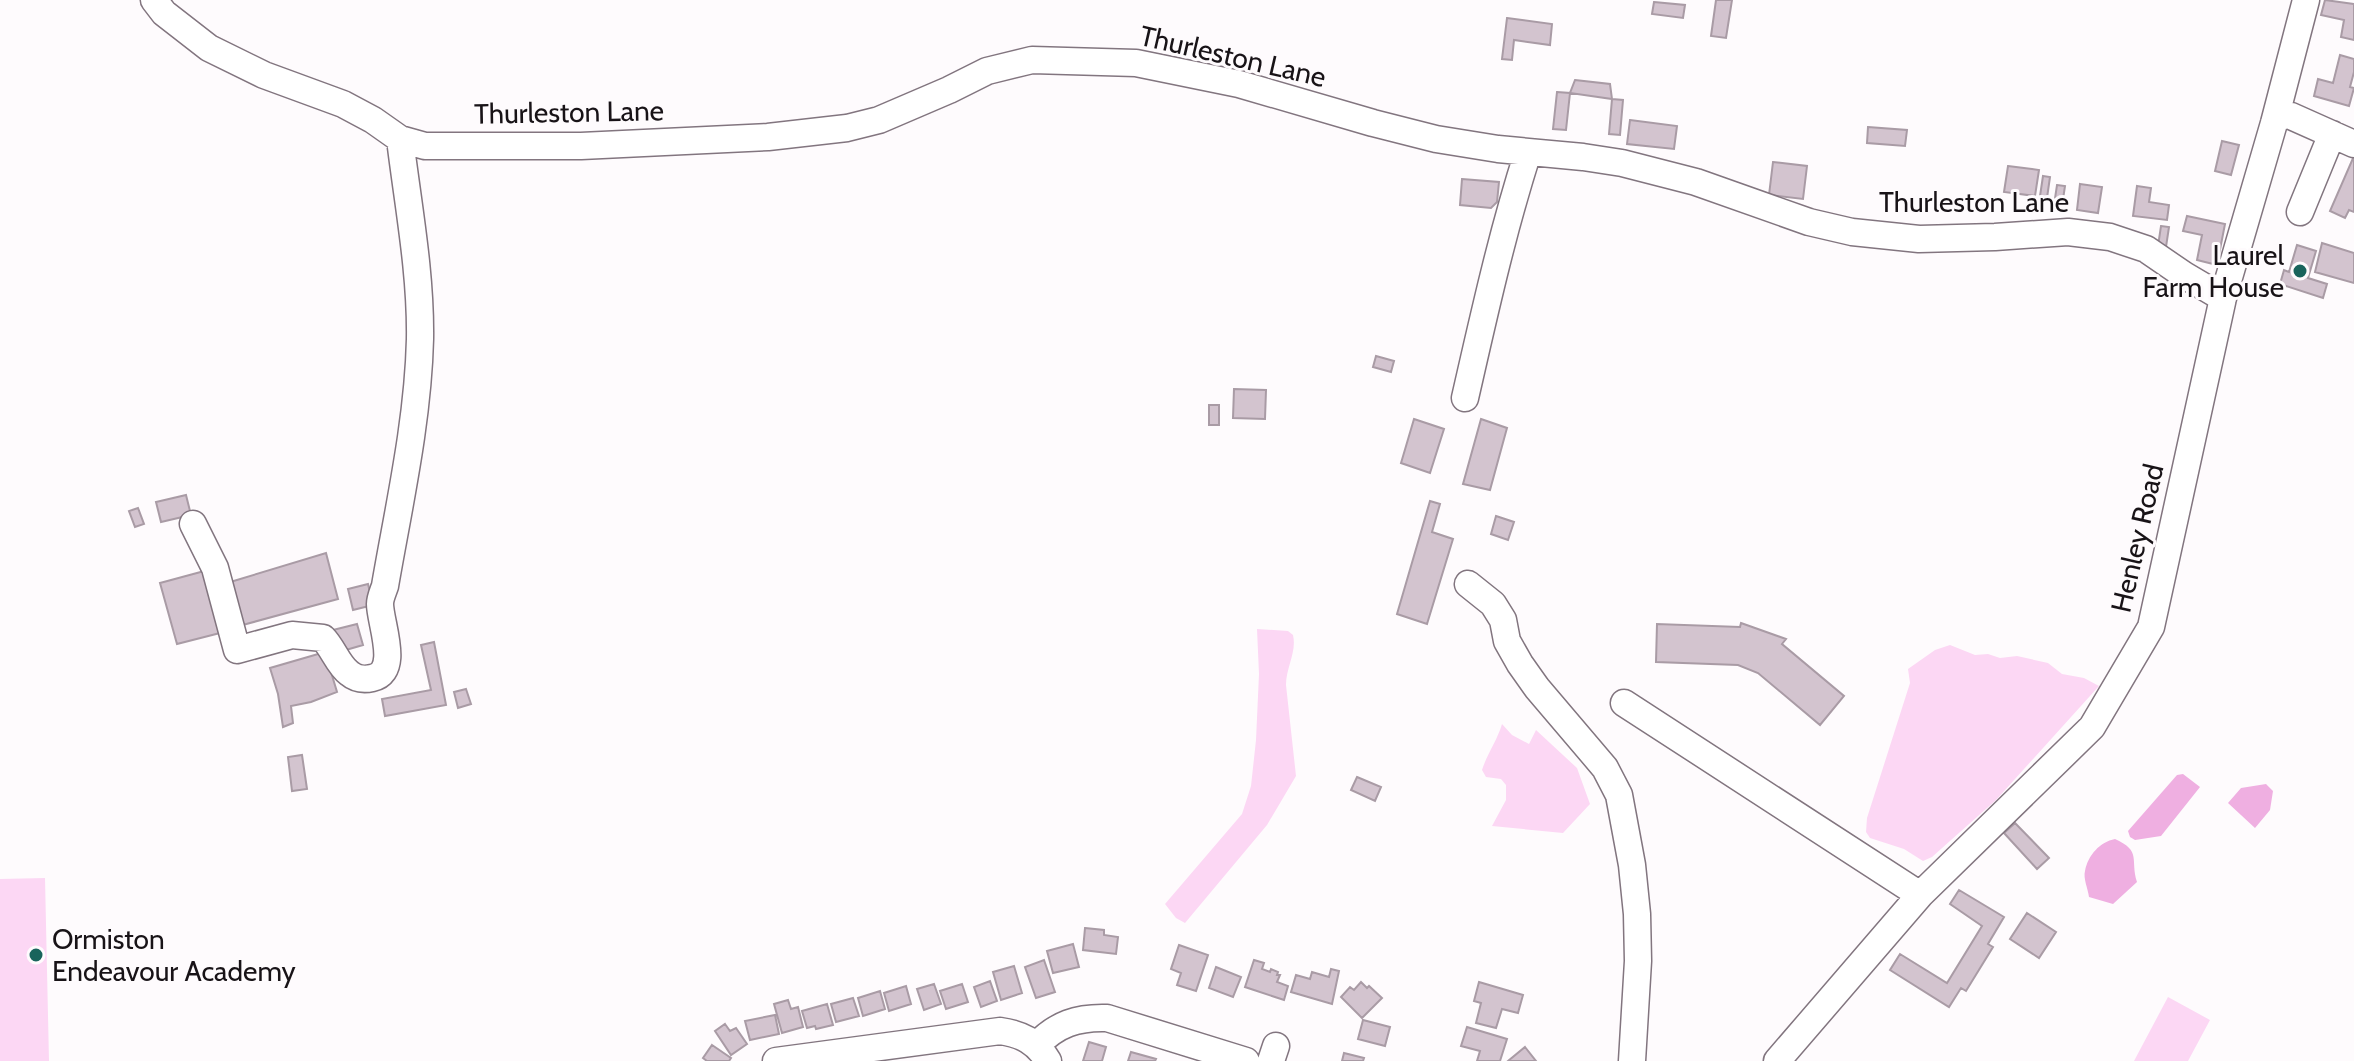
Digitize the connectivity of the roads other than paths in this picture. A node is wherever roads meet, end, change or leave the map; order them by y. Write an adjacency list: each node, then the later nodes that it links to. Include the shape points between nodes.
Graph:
1 (154, 0): 4 (street, Thurleston Lane, via 209,48 343,104)
2 (2306, 0): 3 (street, Henley Road)
3 (2277, 113): 5 (street); 8 (street, Henley Road)
4 (400, 139): 6 (street, Thurleston Lane, via 425,146 581,146 847,128 879,120 987,71 1032,60 1136,63 1239,84 1436,139); 10 (street, via 420,337 403,486 379,602 388,654 385,670 376,678 359,679 346,671 323,638 292,635 237,650 215,568)
5 (2343, 139): 7 (street)
6 (1528, 152): 8 (street, Thurleston Lane, via 1622,163 1852,232 1919,239 2068,232 2110,237 2146,249); 9 (street)
7 (2300, 212)
8 (2223, 298): 13 (street, Henley Road, via 2151,627 2092,727)
9 (1465, 398)
10 (193, 524)
11 (1468, 584): 17 (street, via 1493,604 1520,664 1605,768 1619,795 1637,914)
12 (1624, 703): 13 (street)
13 (1920, 895): 18 (street, Henley Road)
14 (1042, 1053): 15 (street, via 1020,1035 1000,1031); 16 (street, via 1060,1026 1107,1018)
15 (776, 1061)
16 (1246, 1061)
17 (1632, 1061)
18 (1777, 1061)

